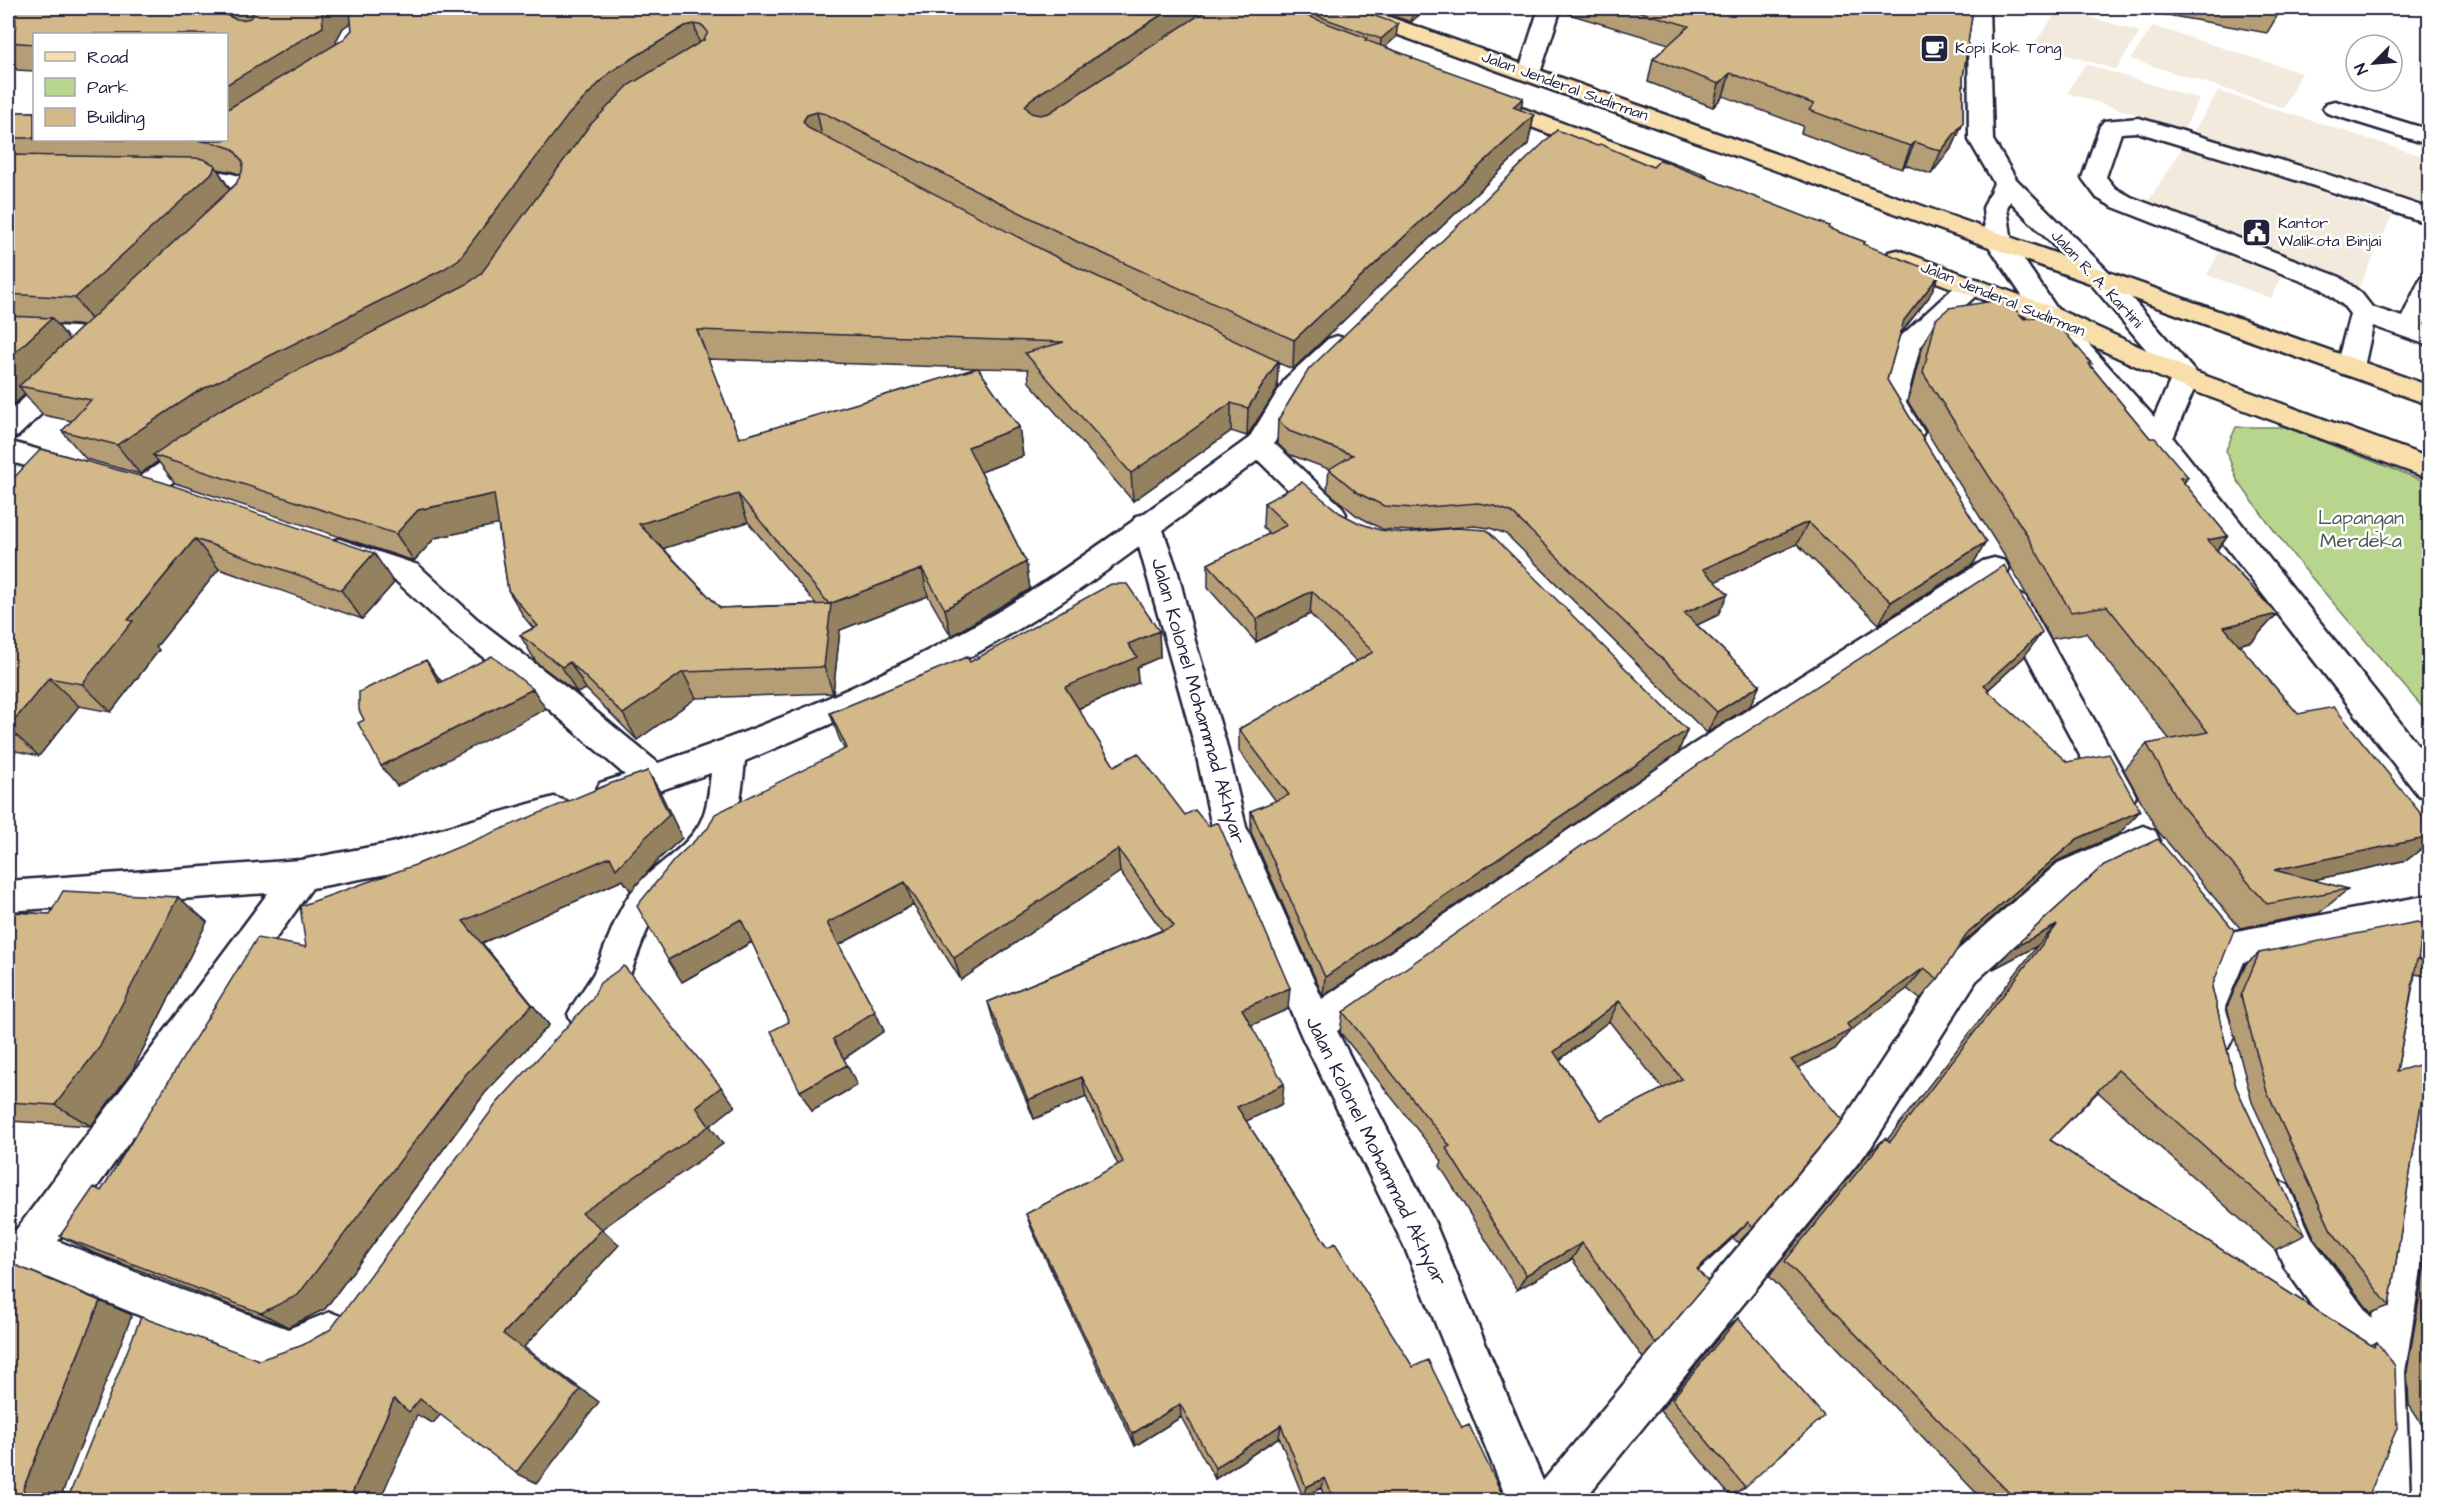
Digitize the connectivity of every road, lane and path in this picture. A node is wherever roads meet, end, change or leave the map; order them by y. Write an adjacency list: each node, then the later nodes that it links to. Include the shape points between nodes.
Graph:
1 (1345, 8): 4 (main road, Jalan Jenderal Sudirman)
2 (1550, 8): 4 (street)
3 (1978, 8): 9 (street, Jalan R. A. Kartini, via 1981,140)
4 (1530, 74): 13 (main road, Jalan Jenderal Sudirman)
5 (1471, 96): 10 (main road, via 1552,138)
6 (2335, 108): 7 (street)
7 (2430, 138)
8 (156, 177): 12 (street, via 228,180 247,190 243,206)
9 (2006, 183): 13 (street, via 1995,208); 15 (street, Jalan R. A. Kartini)
10 (1716, 189)
11 (2430, 217): 18 (street, via 2157,130 2139,125 2112,126 2094,177 2106,193 2331,283)
12 (217, 231)
13 (1998, 242): 15 (main road, Jalan Jenderal Sudirman); 19 (street)
14 (1882, 252): 17 (main road, Jalan Jenderal Sudirman)
15 (2101, 279): 23 (main road, Jalan Jenderal Sudirman); 24 (street, Jalan R. A. Kartini)
16 (2430, 284): 22 (street)
17 (1971, 286): 19 (main road, Jalan Jenderal Sudirman); 30 (street, via 1908,344 1892,402)
18 (2363, 313): 22 (street); 23 (street)
19 (2049, 315): 24 (main road, Jalan Jenderal Sudirman); 28 (street)
20 (1356, 327): 29 (street, via 1286,380)
21 (8, 332): 26 (street, via 114,330)
22 (2419, 334)
23 (2350, 367): 25 (main road, Jalan Jenderal Sudirman)
24 (2185, 378): 28 (street); 32 (main road, Jalan Jenderal Sudirman)
25 (2430, 396)
26 (8, 429)
27 (219, 436): 33 (street)
28 (2158, 439): 40 (street)
29 (1259, 445): 35 (street); 36 (street, via 1340,521)
30 (1922, 451)
31 (14, 462): 33 (street)
32 (2430, 469)
33 (123, 482): 34 (street)
34 (183, 498)
35 (1146, 524): 38 (street, via 1011,619 916,670); 44 (street, Jalan Kolonel Mohammad Akhyar, via 1210,743 1229,827)
36 (1356, 531)
37 (317, 543): 39 (street, via 407,573 466,627)
38 (729, 753): 39 (street); 45 (street, via 722,810 707,840 640,910 594,1006)
39 (655, 780): 41 (street, via 393,858)
40 (2430, 785)
41 (301, 875): 42 (street); 50 (street)
42 (8, 896)
43 (2430, 910): 46 (street, via 2220,935 2207,1007)
44 (1315, 1025): 53 (street, Jalan Kolonel Mohammad Akhyar, via 1420,1235); 54 (street, via 1696,747 1988,560 2154,854 2070,874 1963,969 1857,1134)
45 (563, 1039)
46 (2223, 1072)
47 (2430, 1083): 49 (street)
48 (2260, 1168): 52 (street, via 2299,1254)
49 (2420, 1217): 52 (street)
50 (17, 1250): 51 (street, via 153,1319 288,1350 342,1326)
51 (356, 1307)
52 (2384, 1372): 55 (street)
53 (1529, 1500)
54 (1556, 1500)
55 (2388, 1500)

